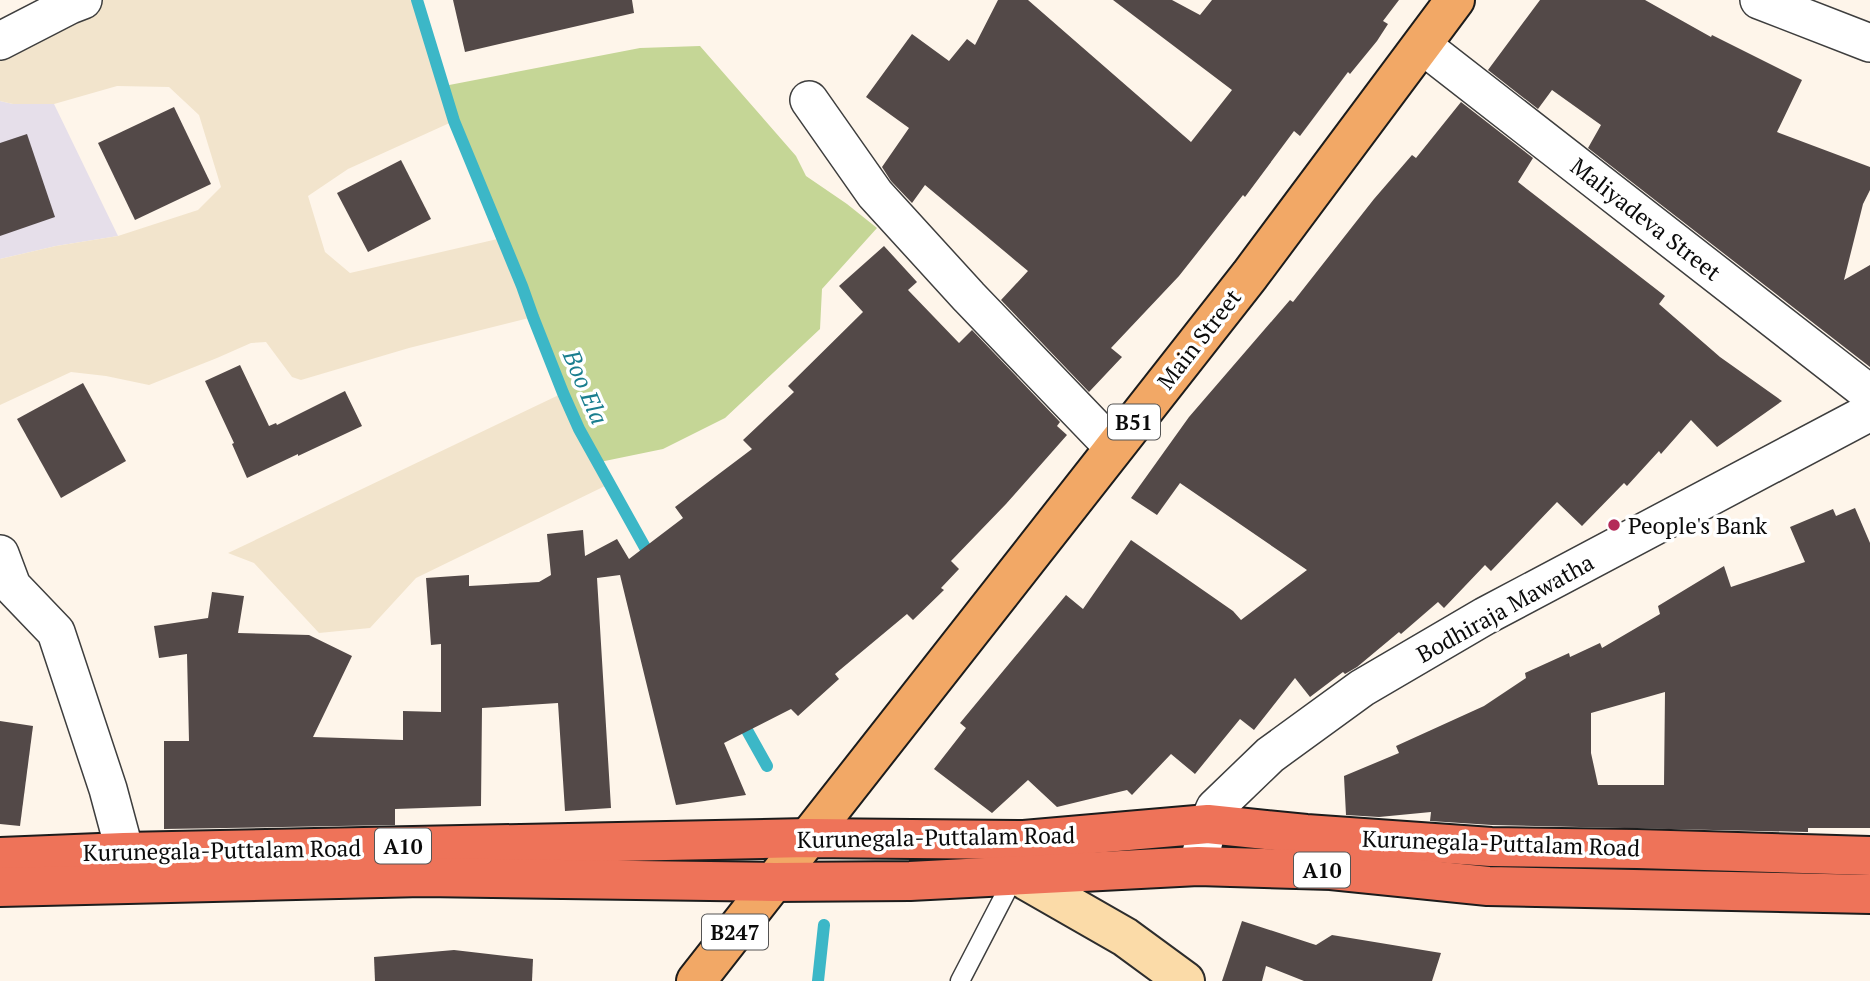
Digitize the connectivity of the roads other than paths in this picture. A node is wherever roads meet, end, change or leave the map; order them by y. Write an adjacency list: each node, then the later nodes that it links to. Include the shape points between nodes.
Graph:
1 (83, 0): 4 (street)
2 (1455, 0): 6 (main road, Main Street / B51)
3 (1759, 0): 5 (street)
4 (0, 41)
5 (1870, 43)
6 (1422, 45): 8 (street, Maliyadeva Street); 10 (main road, Main Street / B51)
7 (809, 100): 10 (street, via 875,194)
8 (1870, 394)
9 (1870, 412): 12 (street, Bodhiraja Mawatha, via 1485,616 1362,688 1269,755 1215,808)
10 (1114, 448): 13 (main road, Main Street / B51)
11 (0, 554): 18 (street, via 12,586 56,632 108,789)
12 (1208, 824): 14 (highway, Kurunegala-Puttalam Road / A10, via 1491,847); 16 (highway, Kurunegala-Puttalam Road / A10); 17 (street)
13 (807, 838): 16 (highway, Kurunegala-Puttalam Road / A10); 18 (highway, Kurunegala-Puttalam Road / A10); 19 (main road, Main Street)
14 (1870, 856)
15 (0, 857): 18 (highway, Kurunegala-Puttalam Road / A10)
16 (1019, 857): 17 (highway, Kurunegala-Puttalam Road / A10); 19 (highway, Kurunegala-Puttalam Road / A10, via 909,881); 23 (lane); 24 (street)
17 (1198, 866): 21 (highway, Kurunegala-Puttalam Road / A10, via 1331,870 1488,886)
18 (128, 867): 19 (highway, Kurunegala-Puttalam Road / A10); 20 (highway, Kurunegala-Puttalam Road / A10)
19 (774, 883): 22 (main road, B247)
20 (0, 887)
21 (1870, 894)
22 (696, 981)
23 (960, 981)
24 (1185, 981)

